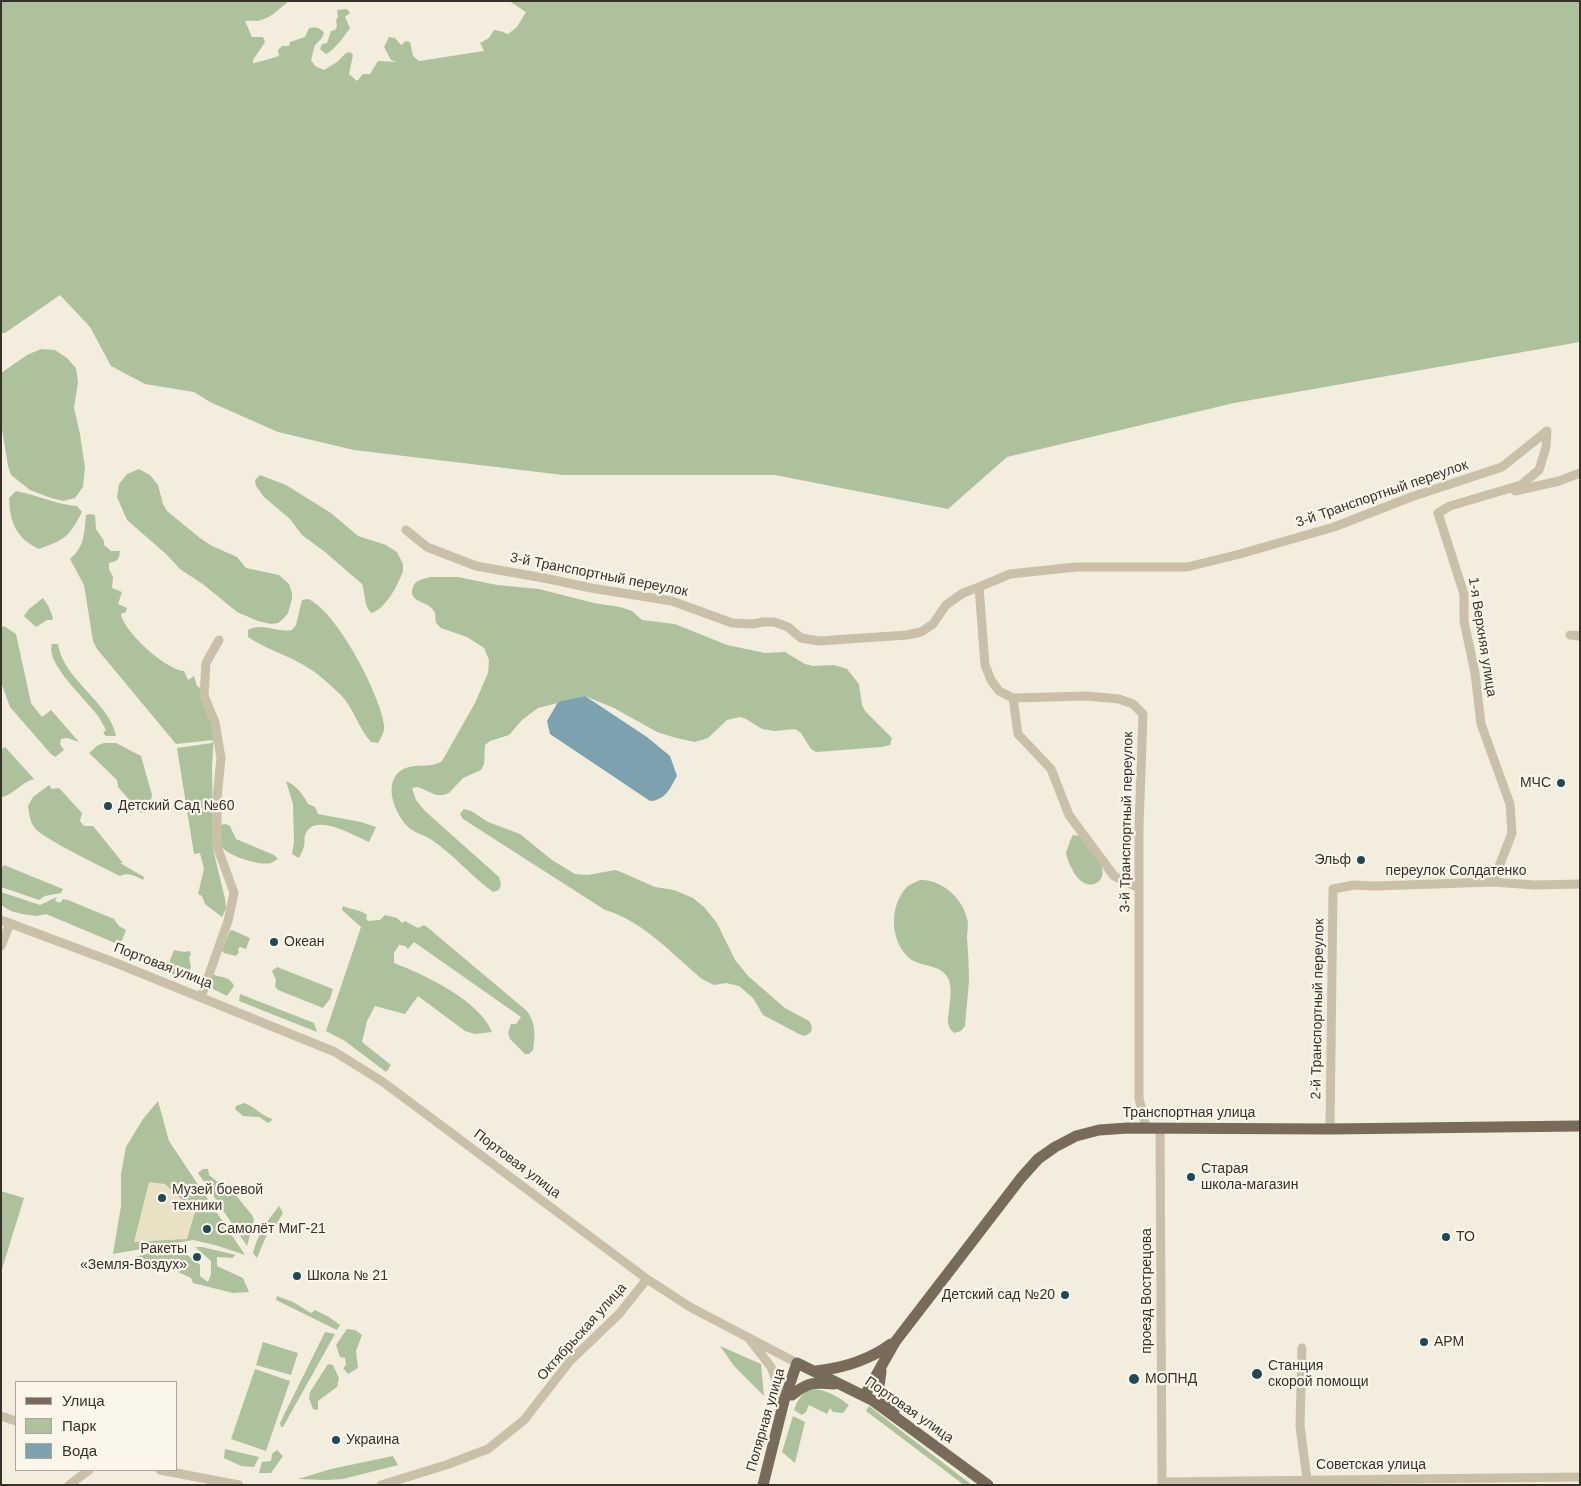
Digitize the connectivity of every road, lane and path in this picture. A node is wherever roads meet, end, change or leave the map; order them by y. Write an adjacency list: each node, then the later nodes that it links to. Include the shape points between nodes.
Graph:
1 (1547, 431): 3 (street, 1-я Верхняя улица, via 1539,470 1521,485); 5 (street, 3-й Транспортный переулок, via 1502,467 1334,527 1240,554 1187,567 1076,567 1010,574)
2 (1580, 473): 3 (street, via 1516,492)
3 (1503, 490): 8 (street, 1-я Верхняя улица, via 1450,506 1438,513 1464,594 1464,622 1481,724 1512,815 1512,833)
4 (406, 530): 5 (street, 3-й Транспортный переулок, via 427,547 476,566 672,601 732,623 774,622 788,627 801,638 819,641 922,632 933,624 946,605)
5 (979, 587): 7 (street, via 986,665 999,691)
6 (219, 640): 14 (street, via 206,663 204,696 216,722 222,758 217,798 217,846 234,893 228,921)
7 (1013, 698): 10 (street, via 1018,734 1051,769 1069,815 1114,876); 10 (street, 3-й Транспортный переулок, via 1088,696 1119,699 1133,704 1143,714)
8 (1494, 882): 9 (street, переулок Солдатенко); 11 (street, переулок Солдатенко, via 1354,885)
9 (1580, 884)
10 (1139, 888): 17 (street, 3-й Транспортный переулок, via 1139,1098)
11 (1333, 889): 18 (street, 2-й Транспортный переулок)
12 (6, 922): 13 (street); 14 (street, Портовая улица)
13 (1, 946)
14 (201, 997): 19 (street, Портовая улица, via 319,1044 372,1075)
15 (1580, 1126): 18 (main road, Транспортная улица)
16 (1160, 1127): 17 (main road, Транспортная улица); 18 (main road, Транспортная улица); 38 (street, проезд Вострецова)
17 (1146, 1128): 21 (main road, Транспортная улица, via 1087,1133 1065,1141 1038,1159)
18 (1330, 1129)
19 (646, 1278): 20 (street, Портовая улица, via 690,1307); 41 (street, Октябрьская улица, via 620,1314 570,1361 515,1428 488,1449)
20 (748, 1338): 23 (street, Портовая улица); 29 (street, via 770,1366 776,1380)
21 (895, 1342): 24 (main road, Транспортная улица); 25 (main road, Транспортная улица, via 858,1362)
22 (1302, 1348): 36 (street, via 1300,1426)
23 (797, 1363): 25 (main road, Портовая улица); 29 (main road, Полярная улица)
24 (883, 1363): 28 (main road, Транспортная улица); 32 (main road, via 879,1378 881,1391 889,1406)
25 (816, 1372): 26 (main road, Портовая улица); 27 (main road)
26 (844, 1385): 27 (main road, via 813,1382); 28 (main road, Портовая улица)
27 (792, 1395): 29 (main road)
28 (865, 1395): 32 (main road, Портовая улица)
29 (781, 1411): 42 (main road, Полярная улица)
30 (1, 1416): 31 (street)
31 (15, 1421)
32 (905, 1423): 43 (main road, Портовая улица)
33 (88, 1471): 39 (street)
34 (165, 1471): 40 (street)
35 (1580, 1477): 36 (street, Советская улица)
36 (1307, 1479): 37 (street, Советская улица)
37 (1210, 1483): 38 (street, Советская улица)
38 (1162, 1484)
39 (69, 1485)
40 (238, 1485)
41 (381, 1485)
42 (763, 1485)
43 (988, 1485)

